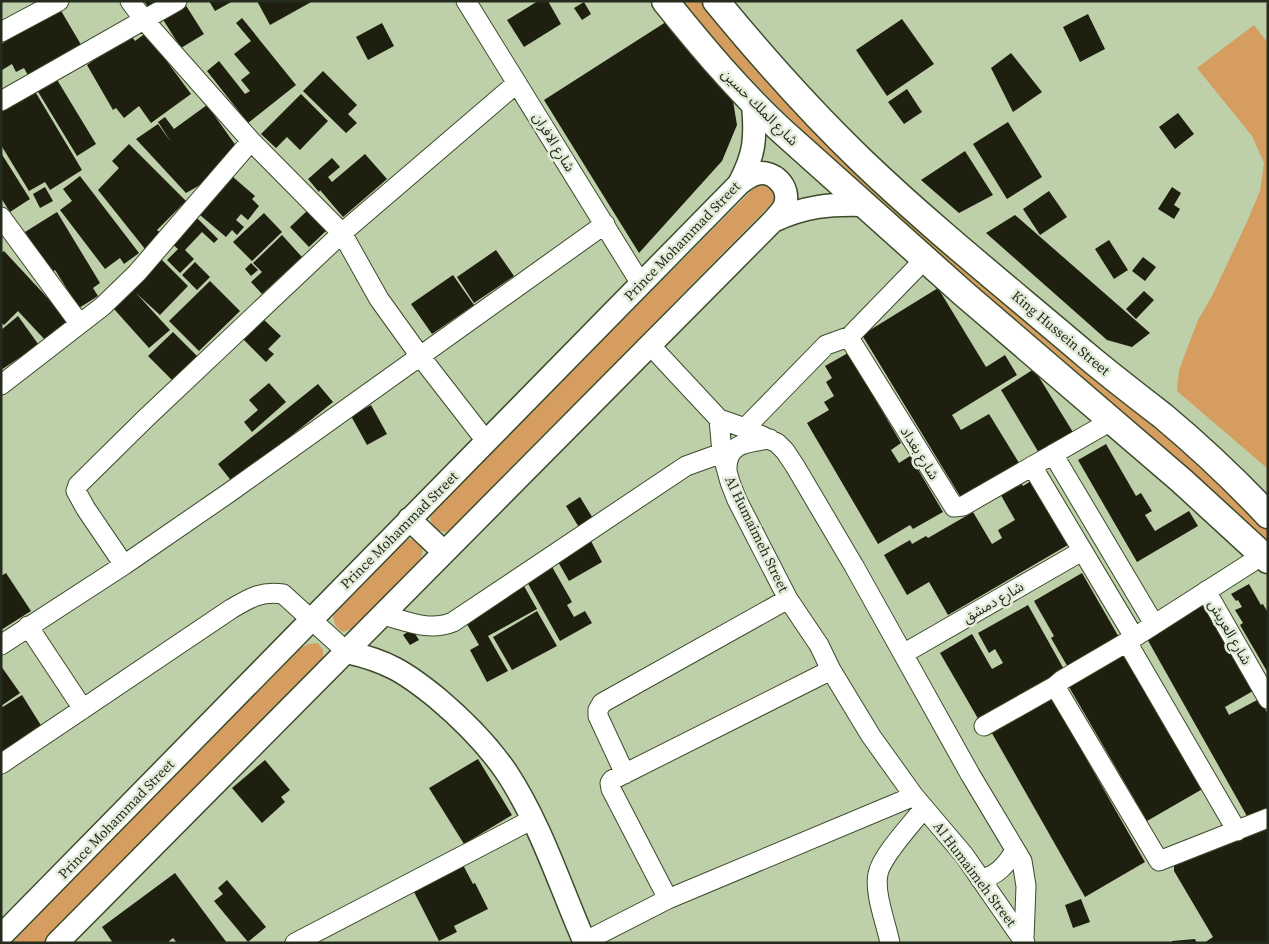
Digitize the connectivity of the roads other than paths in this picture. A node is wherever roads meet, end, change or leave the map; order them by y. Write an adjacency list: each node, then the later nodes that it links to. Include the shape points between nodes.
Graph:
1 (59, 1): 8 (street)
2 (130, 1): 7 (street)
3 (177, 1): 7 (street)
4 (466, 1): 9 (street, شارع الافران)
5 (665, 1): 11 (highway, شارع الملك حسين, via 706,53)
6 (716, 1): 32 (highway, King Hussein Street, via 777,73 853,152 959,247)
7 (144, 20): 10 (street); 12 (street)
8 (1, 32)
9 (517, 83): 17 (street, شارع الافران); 18 (street)
10 (1, 101)
11 (753, 104): 13 (main road, Prince Mohammad Street, via 756,132 749,166); 14 (highway, شارع الملك حسين)
12 (251, 141): 18 (street); 21 (street, via 137,273 103,306)
13 (739, 184): 16 (main road, via 756,174 776,177 786,194 785,204); 20 (main road, Prince Mohammad Street)
14 (864, 205): 16 (main road, via 837,204 804,209); 19 (highway)
15 (1, 217): 21 (street)
16 (773, 221): 23 (main road)
17 (605, 224): 20 (street, شارع الافران); 24 (street)
18 (342, 233): 24 (street, via 379,299); 42 (street, via 78,485 76,491 86,510)
19 (925, 259): 22 (street); 27 (highway)
20 (641, 284): 30 (main road, Prince Mohammad Street)
21 (79, 323): 25 (street)
22 (851, 336): 28 (street, via 826,345); 34 (street, شارع بغداد, via 853,345 954,507 963,506)
23 (650, 345): 26 (street); 40 (main road)
24 (420, 356): 30 (street); 42 (street)
25 (1, 384)
26 (719, 419): 28 (street, Al Humaimeh Street); 31 (street, Al Humaimeh Street)
27 (1111, 421): 33 (street, شارع بغداد); 36 (highway)
28 (744, 428): 29 (street, Al Humaimeh Street)
29 (770, 439): 35 (street, via 740,445 732,450 728,456); 52 (street, Al Humaimeh Street, via 785,451)
30 (486, 441): 38 (main road, Prince Mohammad Street)
31 (722, 453): 35 (street, Al Humaimeh Street); 45 (street, via 686,466 453,622 444,626 428,626)
32 (1206, 453): 36 (highway); 37 (highway, King Hussein Street)
33 (1053, 454): 34 (street, شارع بغداد); 47 (street)
34 (1032, 466): 39 (street)
35 (727, 473): 44 (street, Al Humaimeh Street, via 737,500)
36 (1182, 480): 41 (highway)
37 (1268, 515)
38 (409, 519): 40 (main road); 46 (main road, Prince Mohammad Street)
39 (1082, 551): 49 (street); 52 (street, شارع دمشق)
40 (444, 552): 45 (main road)
41 (1265, 557): 43 (street)
42 (124, 565): 48 (street)
43 (1206, 591): 47 (street); 55 (street, شارع العريش)
44 (788, 599): 53 (street, Al Humaimeh Street); 59 (street, via 602,703 598,716)
45 (383, 615): 51 (main road)
46 (312, 619): 51 (street); 56 (street, via 283,594 257,594); 67 (main road, Prince Mohammad Street)
47 (1154, 624): 49 (street)
48 (28, 626): 50 (street); 56 (street)
49 (1130, 640): 54 (street); 63 (street)
50 (1, 645)
51 (347, 652): 61 (main road, via 387,663 454,712 506,773); 70 (main road)
52 (903, 654): 64 (street, Al Humaimeh Street)
53 (831, 670): 59 (street); 60 (street, Al Humaimeh Street, via 871,736)
54 (1055, 686): 57 (street); 63 (street, via 1159,860)
55 (1268, 699)
56 (83, 709): 58 (street)
57 (984, 726)
58 (1, 764)
59 (626, 774): 66 (street, via 612,780 610,786)
60 (919, 802): 65 (street, Al Humaimeh Street); 66 (street); 72 (street, via 880,864 877,876)
61 (533, 818): 69 (main road); 71 (street)
62 (1268, 818): 63 (street)
63 (1237, 831)
64 (1015, 850): 65 (street, via 994,874); 68 (street, Al Humaimeh Street, via 1022,861 1026,879)
65 (980, 879): 68 (street, Al Humaimeh Street)
66 (668, 899): 69 (street)
67 (1, 936)
68 (1024, 941)
69 (584, 942)
70 (57, 943)
71 (295, 943)
72 (890, 943)

